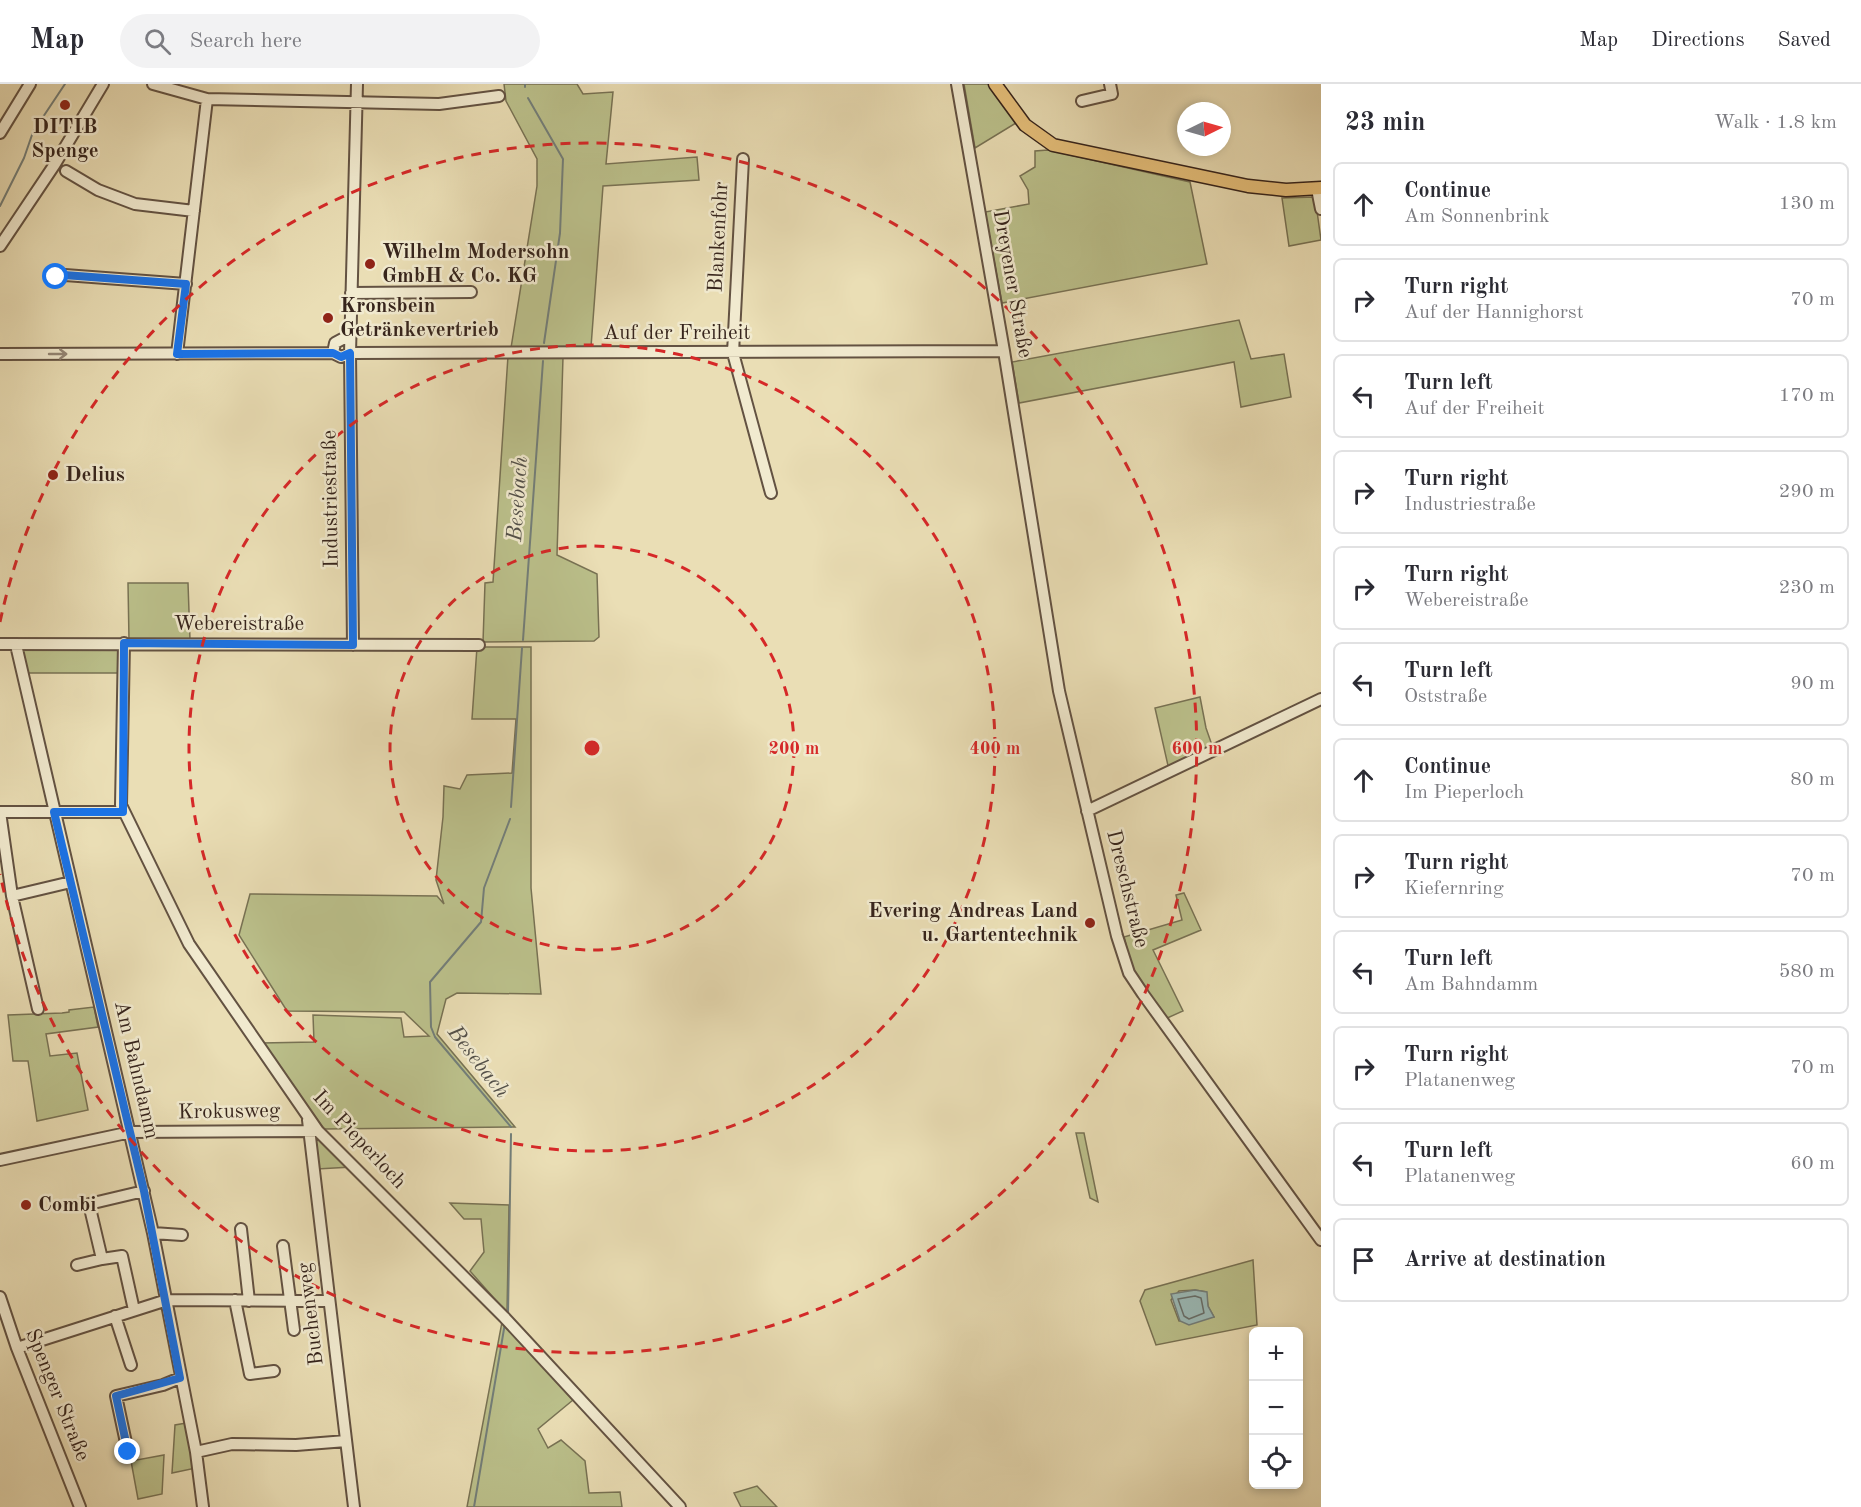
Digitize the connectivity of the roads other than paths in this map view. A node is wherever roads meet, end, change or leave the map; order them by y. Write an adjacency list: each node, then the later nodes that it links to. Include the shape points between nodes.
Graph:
1 (30, 84): 12 (street)
2 (103, 84): 18 (street)
3 (153, 84): 9 (street)
4 (357, 84): 11 (street, Industriestraße)
5 (957, 84): 24 (street, Dreyener Straße)
6 (995, 84): 15 (main road, via 1025,125 1053,145 1248,186)
7 (1110, 84): 10 (street, via 1112,94)
8 (499, 96): 11 (street, via 439,104)
9 (207, 99): 11 (street); 17 (street)
10 (1082, 101)
11 (355, 102): 22 (street, Industriestraße)
12 (0, 133)
13 (742, 159): 25 (street, Blankenfohr)
14 (66, 171): 17 (street, via 135,204)
15 (1319, 189): 16 (street)
16 (1321, 209)
17 (194, 211): 20 (street)
18 (0, 246)
19 (56, 277): 20 (street)
20 (186, 284): 29 (street)
21 (471, 292): 22 (street)
22 (351, 293): 23 (street, Industriestraße)
23 (350, 335): 26 (street, via 336,343); 27 (street, Industriestraße)
24 (1004, 351): 25 (street, Auf der Freiheit); 30 (street, Dreyener Straße)
25 (733, 352): 27 (street, Auf der Freiheit); 31 (street, Blankenfohr)
26 (333, 353): 27 (street, via 341,357); 29 (street)
27 (350, 353): 35 (street, Industriestraße)
28 (0, 354): 29 (street, one-way to 29)
29 (177, 354)
30 (1028, 491): 38 (street, Dreschstraße, via 1059,691)
31 (771, 493)
32 (124, 643): 34 (street, Webereistraße); 35 (street, Webereistraße); 41 (street, Im Pieperloch)
33 (0, 644): 34 (street, Webereistraße)
34 (16, 645): 40 (street, Am Bahndamm)
35 (353, 645): 36 (street, Webereistraße)
36 (478, 645)
37 (1321, 699): 38 (street)
38 (1087, 811): 53 (street, Dreschstraße, via 1129,973)
39 (0, 812): 40 (street); 43 (street)
40 (54, 812): 41 (street); 42 (street, Am Bahndamm)
41 (123, 812): 45 (street, Im Pieperloch, via 189,944)
42 (71, 882): 43 (street); 47 (street, Am Bahndamm)
43 (12, 897): 44 (street)
44 (38, 1009)
45 (307, 1117): 46 (street, Buchenweg)
46 (314, 1131): 47 (street, Krokusweg); 62 (street, Buchenweg); 76 (street, Im Pieperloch, via 504,1317)
47 (130, 1132): 48 (street, Krokusweg); 49 (street, Am Bahndamm)
48 (0, 1160)
49 (144, 1191): 51 (street, Am Bahndamm); 55 (street, via 89,1204)
50 (241, 1229): 60 (street)
51 (153, 1233): 52 (street); 58 (street, Am Bahndamm)
52 (182, 1235)
53 (1321, 1240)
54 (283, 1246): 61 (street)
55 (102, 1259): 56 (street); 63 (street, via 122,1256)
56 (77, 1265)
57 (0, 1297): 66 (street, Spenger Straße)
58 (167, 1300): 59 (street); 63 (street); 69 (street, Am Bahndamm)
59 (235, 1300): 60 (street); 68 (street, via 250,1374)
60 (249, 1300): 61 (street)
61 (290, 1301): 62 (street); 65 (street)
62 (329, 1301): 70 (street, Buchenweg)
63 (135, 1310): 64 (street)
64 (115, 1316): 66 (street); 67 (street)
65 (294, 1330)
66 (17, 1348): 73 (street, Spenger Straße)
67 (130, 1365)
68 (274, 1371)
69 (180, 1378): 71 (street, via 116,1396); 72 (street, Am Bahndamm)
70 (346, 1441): 72 (street, via 232,1444); 75 (street, Buchenweg)
71 (128, 1452)
72 (196, 1452): 74 (street, Am Bahndamm)
73 (80, 1507)
74 (203, 1507)
75 (354, 1507)
76 (680, 1507)

